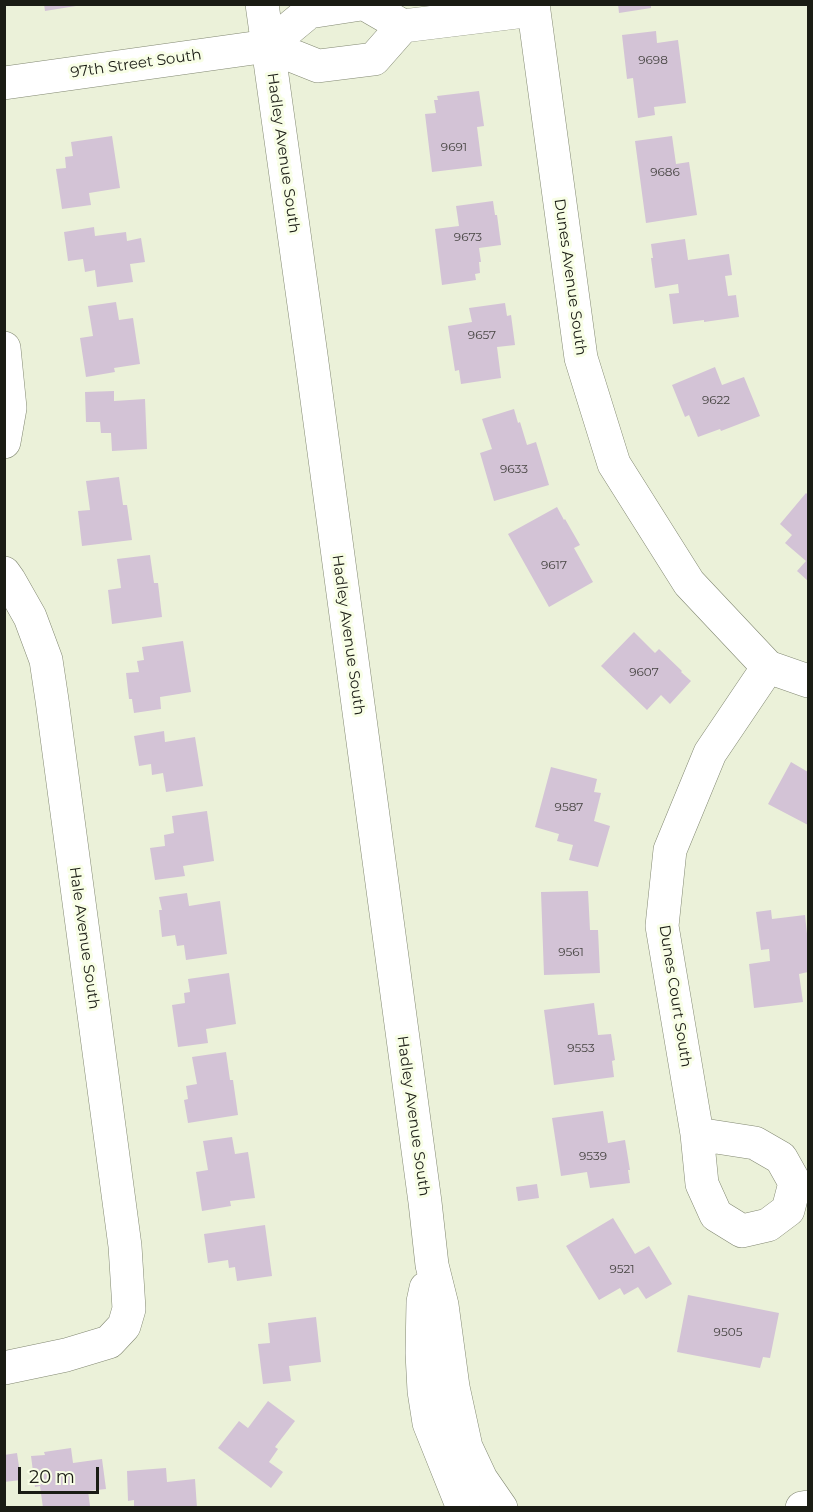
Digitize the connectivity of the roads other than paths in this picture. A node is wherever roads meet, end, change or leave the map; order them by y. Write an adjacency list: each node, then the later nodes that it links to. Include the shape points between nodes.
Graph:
1 (262, 4): 5 (street, Hadley Avenue South)
2 (363, 4): 4 (street); 5 (street, via 309,12)
3 (533, 8): 4 (street); 10 (street, Dunes Avenue South, via 581,358 614,464 689,583)
4 (403, 26): 5 (street, 97th Street South, via 374,59 318,66)
5 (268, 46): 6 (street, 97th Street South); 13 (street, Hadley Avenue South)
6 (4, 83)
7 (4, 348): 8 (street, via 10,408)
8 (4, 442)
9 (4, 573): 14 (street, Hale Avenue South, via 30,617 46,660 125,1246 129,1309 124,1326 109,1342)
10 (768, 667): 11 (street, Dunes Avenue South); 12 (street, Dunes Court South, via 710,753 670,850 662,926)
11 (808, 681)
12 (697, 1134)
13 (432, 1265): 16 (street, Hadley Avenue South, via 423,1302 424,1391 429,1423); 17 (street, Hadley Avenue South, via 466,1447)
14 (4, 1368)
15 (808, 1507): 18 (street)
16 (463, 1508)
17 (501, 1508)
18 (802, 1508)

